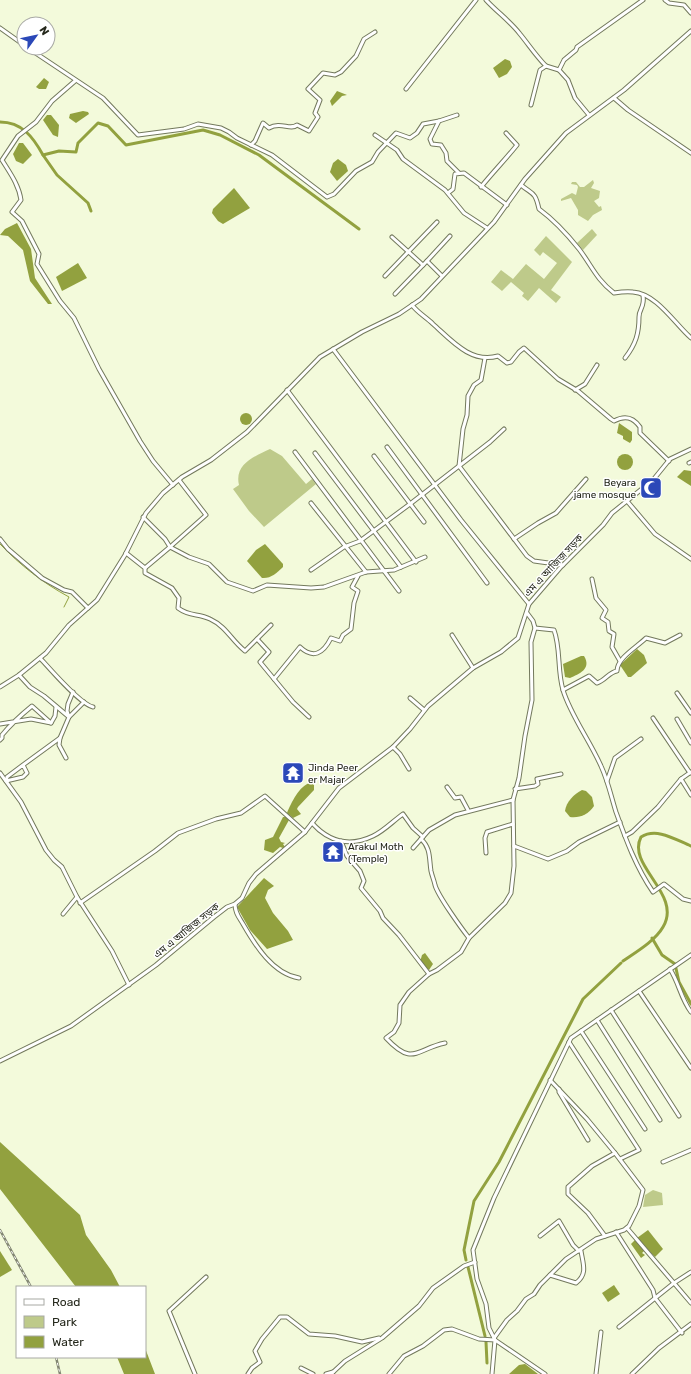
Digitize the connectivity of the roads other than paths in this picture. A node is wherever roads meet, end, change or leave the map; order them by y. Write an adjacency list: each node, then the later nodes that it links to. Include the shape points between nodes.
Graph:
1 (476, 0): 14 (street)
2 (486, 0): 11 (street, via 509,21)
3 (643, 0): 12 (street, via 577,47 564,60)
4 (664, 0): 5 (street, via 669,4 684,5)
5 (691, 13)
6 (0, 28): 9 (street)
7 (691, 31): 15 (street)
8 (375, 32): 23 (street, via 364,39 356,56 341,72 335,75 323,73 308,89 320,103 315,113 318,117 309,131 298,125 291,128 279,124 269,128 263,123)
9 (16, 39)
10 (40, 56): 13 (street)
11 (546, 66): 12 (street); 16 (street, via 540,70)
12 (559, 70): 18 (street, via 568,80 575,98)
13 (76, 81): 23 (street, via 103,98 138,135 204,124 229,132); 25 (street, via 52,100 36,122 18,136)
14 (406, 89)
15 (614, 98): 18 (street); 24 (street)
16 (531, 105)
17 (458, 115): 19 (street)
18 (589, 115): 27 (street, via 566,133)
19 (439, 121): 22 (street, via 423,124 410,138 396,133); 26 (street, via 430,139 432,144 441,146 446,153 447,161)
20 (506, 133): 28 (street, via 517,145)
21 (375, 135): 22 (street)
22 (387, 143): 23 (street, via 372,162 356,171 334,194 327,197 272,155); 29 (street, via 397,150 403,159)
23 (251, 144)
24 (691, 154)
25 (1, 161): 60 (street, via 20,192 21,200 12,212 22,221 39,254 36,264 56,296 74,318 99,369 140,441)
26 (459, 173): 28 (street, via 464,173); 29 (street, via 455,174 453,189)
27 (521, 185): 30 (street); 41 (street, via 531,190 537,199 539,209 554,220 579,249 602,283 614,293 633,292)
28 (481, 187): 30 (street)
29 (448, 193): 32 (street, via 464,213)
30 (507, 205): 32 (street)
31 (436, 222): 35 (street)
32 (487, 228): 39 (street)
33 (450, 236): 36 (street)
34 (392, 237): 35 (street)
35 (408, 251): 37 (street); 38 (street)
36 (427, 261): 37 (street); 39 (street)
37 (423, 265): 40 (street)
38 (385, 276)
39 (442, 276): 42 (street)
40 (395, 294)
41 (643, 295): 43 (street, via 662,308); 46 (street, via 644,304 639,316 640,327 635,346)
42 (412, 305): 44 (street); 45 (street, via 464,351)
43 (691, 338)
44 (334, 349): 48 (street, via 320,357); 61 (street)
45 (484, 358): 49 (street, via 498,356 511,362 524,348 558,379); 57 (street, via 481,380 474,385 468,396)
46 (625, 358)
47 (597, 365): 49 (street, via 585,384)
48 (287, 390): 59 (street, via 247,432 211,460); 67 (street)
49 (575, 390): 56 (street, via 614,421 630,417 637,422 640,433)
50 (504, 429): 57 (street)
51 (387, 447): 62 (street)
52 (691, 449): 56 (street, এম এ আজিজ সড়ক)
53 (295, 452): 72 (street)
54 (316, 453): 69 (street)
55 (374, 456): 65 (street)
56 (669, 461): 63 (street, এম এ আজিজ সড়ক, via 653,480)
57 (459, 466): 61 (street); 71 (street)
58 (586, 479): 71 (street, via 556,513)
59 (179, 480): 60 (street); 74 (street, via 206,516)
60 (173, 485): 66 (street)
61 (435, 485): 62 (street); 89 (street)
62 (422, 494): 65 (street); 87 (street)
63 (627, 501): 77 (street, via 655,534); 79 (street, এম এ আজিজ সড়ক, via 612,513 603,526)
64 (311, 503): 73 (street)
65 (410, 504): 67 (street); 68 (street)
66 (144, 517): 74 (street); 75 (street)
67 (385, 522): 69 (street); 78 (street)
68 (424, 522)
69 (373, 531): 72 (street); 80 (street)
70 (0, 539): 90 (street, via 42,578 72,592)
71 (514, 539): 79 (street, via 534,561)
72 (360, 541): 73 (street); 83 (street)
73 (344, 546): 82 (street); 84 (street)
74 (170, 547): 81 (street); 85 (street, via 209,564 227,582 253,591 267,585 316,588)
75 (126, 553): 81 (street); 90 (street, via 104,590)
76 (425, 557): 78 (street)
77 (691, 559)
78 (416, 562): 80 (street)
79 (563, 565): 89 (street, এম এ আজিজ সড়ক)
80 (400, 567): 83 (street)
81 (145, 568): 96 (street, via 145,573 172,588 179,598 178,608 183,612 200,615 220,625 245,650)
82 (311, 570)
83 (384, 571): 84 (street); 88 (street)
84 (366, 572): 85 (street)
85 (358, 576): 101 (street, via 352,587 358,594 354,603 352,629 343,634 340,641 331,638 326,646 312,655 300,647)
86 (592, 579): 98 (street, via 596,598 606,610 602,618 606,619 609,631 614,634 612,647)
87 (487, 583)
88 (399, 591)
89 (529, 604): 91 (street, এম এ আজিজ সড়ক)
90 (88, 608): 97 (street)
91 (527, 613): 93 (street); 99 (street, এম এ আজিজ সড়ক, via 518,638 501,652)
92 (271, 625): 96 (street)
93 (535, 628): 103 (street, via 554,630); 134 (street, via 531,642 532,700)
94 (452, 635): 99 (street)
95 (680, 635): 98 (street, via 665,643 646,638)
96 (257, 639): 101 (street, via 269,652 260,662)
97 (40, 658): 100 (street); 104 (street)
98 (620, 661): 103 (street, via 617,671 600,683 589,676)
99 (473, 668): 110 (street, এম এ আজিজ সড়ক)
100 (19, 675): 102 (street); 108 (street)
101 (274, 679): 113 (street)
102 (0, 687)
103 (563, 690): 132 (street)
104 (73, 692): 107 (street); 112 (street, via 68,704)
105 (677, 693): 111 (street)
106 (410, 698): 110 (street)
107 (84, 702): 109 (street); 112 (street)
108 (56, 707): 112 (street); 117 (street)
109 (93, 707)
110 (424, 710): 123 (street, এম এ আজিজ সড়ক)
111 (691, 713)
112 (69, 717): 119 (street)
113 (309, 718)
114 (653, 718): 127 (street)
115 (677, 719): 122 (street)
116 (15, 723): 117 (street, via 31,719); 117 (street, via 17,718 32,706); 118 (street); 120 (street, via 6,730)
117 (51, 723)
118 (0, 724)
119 (60, 738): 124 (street, via 59,745); 125 (street)
120 (0, 740)
121 (641, 740): 132 (street, via 615,758)
122 (691, 743)
123 (393, 747): 126 (street); 139 (street, এম এ আজিজ সড়ক, via 339,788)
124 (66, 758)
125 (23, 765): 131 (street, via 7,777); 131 (street, via 27,773 23,777)
126 (408, 769)
127 (690, 772): 130 (street)
128 (0, 773): 131 (street)
129 (561, 774): 134 (street, via 537,779 538,784 535,786)
130 (681, 779): 135 (street); 142 (street, via 658,807)
131 (6, 781): 148 (street, via 21,802 46,850 62,867)
132 (607, 782): 138 (street)
133 (447, 787): 137 (street, via 455,798 461,797)
134 (515, 789): 136 (street)
135 (691, 795)
136 (513, 800): 137 (street); 140 (street)
137 (468, 810): 143 (street, via 440,822)
138 (620, 822): 142 (street); 145 (street, via 548,859)
139 (312, 823): 141 (street, এম এ আজিজ সড়ক); 144 (street, via 327,835)
140 (513, 824): 145 (street); 147 (street, via 487,832)
141 (305, 832): 150 (street, via 265,796 241,813 178,833); 151 (street, এম এ আজিজ সড়ক, via 256,874 242,898)
142 (625, 836): 149 (street, via 652,892 664,884 682,899)
143 (422, 838): 144 (street, via 403,814 374,836 357,842); 146 (street); 153 (street, via 429,851 435,886)
144 (341, 841): 156 (street, via 347,856 360,871 364,881 361,888)
145 (514, 846): 153 (street, via 509,897)
146 (413, 848)
147 (486, 853)
148 (77, 897): 150 (street); 152 (street)
149 (691, 901)
150 (80, 903): 158 (street, via 114,955)
151 (235, 904): 157 (street, via 235,911 247,932 270,961 292,977); 158 (street, এম এ আজিজ সড়ক, via 227,907)
152 (63, 914)
153 (469, 938): 156 (street, via 461,952)
154 (690, 957): 155 (street)
155 (670, 969): 159 (street); 161 (street)
156 (429, 974): 165 (street, via 409,992 400,1005 399,1023 394,1032 386,1038 396,1049 412,1054)
157 (299, 978)
158 (129, 985): 166 (street, এম এ আজিজ সড়ক, via 71,1026)
159 (639, 991): 160 (street); 167 (street)
160 (611, 1010): 162 (street); 170 (street)
161 (691, 1012)
162 (597, 1020): 163 (street); 171 (street)
163 (581, 1031): 164 (street); 172 (street)
164 (569, 1042): 168 (street); 176 (street, via 639,1150)
165 (445, 1043)
166 (0, 1061)
167 (691, 1068)
168 (550, 1080): 169 (street); 183 (street, via 494,1198 473,1250)
169 (559, 1089): 173 (street); 175 (street)
170 (680, 1116)
171 (660, 1120)
172 (645, 1129)
173 (588, 1140)
174 (691, 1150): 177 (street)
175 (615, 1153): 176 (street); 181 (street, via 592,1166 568,1186 568,1194 588,1213)
176 (620, 1159): 178 (street, via 643,1190 639,1206)
177 (663, 1162)
178 (627, 1228): 179 (street); 187 (street)
179 (616, 1232): 181 (street); 188 (street, via 653,1290)
180 (540, 1236): 182 (street, via 559,1221 573,1245)
181 (605, 1236): 182 (street)
182 (580, 1251): 185 (street, via 566,1259); 185 (street, via 585,1273 576,1283)
183 (475, 1262): 194 (street, via 464,1266 432,1288 419,1306); 195 (street, via 477,1279 486,1304 489,1328)
184 (691, 1272): 187 (street)
185 (550, 1275): 195 (street, via 507,1320)
186 (206, 1277): 198 (street, via 169,1311)
187 (674, 1282): 188 (street); 189 (street)
188 (655, 1298): 191 (street); 193 (street)
189 (691, 1303)
190 (691, 1324): 193 (street)
191 (619, 1327)
192 (601, 1332): 205 (street)
193 (682, 1333): 206 (street, via 659,1348)
194 (382, 1338): 197 (street, via 345,1361); 199 (street, via 362,1342 336,1336 309,1334 287,1317 280,1318 258,1345 255,1351 260,1362)
195 (495, 1339): 202 (street, via 479,1339 444,1330 404,1356); 203 (street); 204 (street)
196 (301, 1368): 200 (street)
197 (332, 1373): 201 (street)
198 (195, 1374)
199 (248, 1374)
200 (313, 1374)
201 (326, 1374)
202 (389, 1374)
203 (492, 1374)
204 (545, 1374)
205 (596, 1374)
206 (632, 1374)

